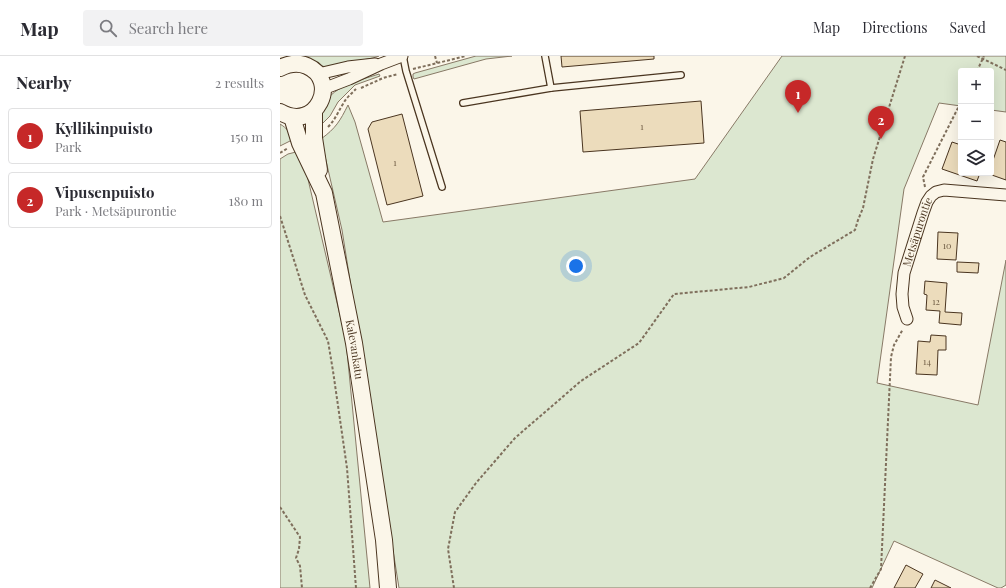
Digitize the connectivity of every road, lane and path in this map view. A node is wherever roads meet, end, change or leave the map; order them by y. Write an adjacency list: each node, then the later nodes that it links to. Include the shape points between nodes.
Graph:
1 (403, 56): 10 (street); 15 (lane)
2 (435, 56): 11 (path)
3 (466, 56): 11 (path)
4 (545, 56): 18 (lane)
5 (905, 56): 34 (path, via 873,159 863,208 855,230 810,257 784,278 749,286 674,294 639,342 581,381 515,438 476,482 455,512 448,549)
6 (977, 56): 7 (path)
7 (984, 57): 13 (path); 14 (path)
8 (296, 60): 12 (main road); 17 (main road, via 310,67)
9 (280, 62): 12 (main road)
10 (381, 64): 17 (street, via 348,67); 17 (street, via 340,84)
11 (437, 64): 15 (path)
12 (280, 68)
13 (978, 68)
14 (1006, 70)
15 (406, 71): 23 (path, via 356,89 344,103 333,123 324,132); 25 (lane)
16 (681, 75): 18 (lane)
17 (320, 82): 21 (main road, via 323,96)
18 (551, 88): 19 (lane)
19 (463, 102)
20 (960, 104): 27 (path, via 923,176)
21 (314, 111): 22 (main road, Kalevankatu, via 303,117); 23 (main road)
22 (286, 115): 23 (main road, Kalevankatu)
23 (307, 141): 24 (path); 33 (main road, Kalevankatu, via 324,193 354,343 384,540)
24 (280, 152)
25 (442, 187)
26 (1006, 195): 27 (street, Metsäpurontie, via 944,190 936,192)
27 (927, 202): 29 (street, Metsäpurontie, via 904,273 902,294)
28 (280, 216): 32 (path, via 305,295 328,341 347,468)
29 (907, 319): 35 (path, via 891,357 881,569)
30 (280, 507): 31 (path, via 300,537 296,558 300,566)
31 (302, 588)
32 (356, 588)
33 (388, 588)
34 (454, 588)
35 (870, 588)

